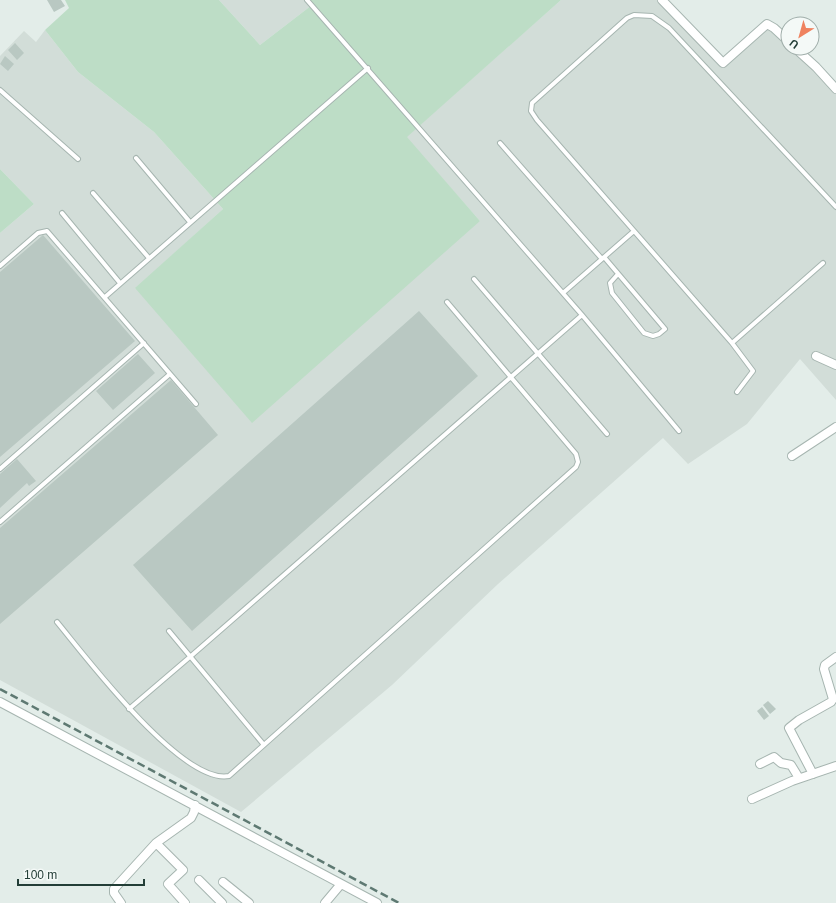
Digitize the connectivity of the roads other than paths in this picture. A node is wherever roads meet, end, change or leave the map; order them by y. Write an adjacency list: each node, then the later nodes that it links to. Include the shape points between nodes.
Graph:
1 (307, 0): 5 (lane)
2 (662, 0): 3 (street, via 723,63 768,24)
3 (780, 34)
4 (804, 56): 6 (street)
5 (368, 68): 14 (lane); 23 (lane)
6 (836, 89)
7 (0, 90): 10 (lane)
8 (500, 143): 17 (lane)
9 (136, 158): 14 (lane)
10 (78, 159)
11 (93, 193): 16 (lane)
12 (836, 207): 15 (lane, via 669,28 652,16 634,15 627,18 540,95 532,103 531,111)
13 (62, 213): 22 (lane)
14 (190, 222): 16 (lane)
15 (634, 231): 17 (lane); 28 (lane)
16 (149, 258): 22 (lane)
17 (603, 258): 20 (lane); 23 (lane)
18 (823, 263): 28 (lane)
19 (0, 266): 24 (lane, via 38,233 47,231)
20 (618, 274): 20 (lane, via 610,283 612,293 644,333 653,336 659,334 665,329)
21 (474, 279): 29 (lane)
22 (120, 283): 24 (lane)
23 (563, 293): 26 (lane)
24 (104, 297): 27 (lane)
25 (447, 302): 33 (lane)
26 (582, 315): 29 (lane); 37 (lane)
27 (144, 343): 32 (lane); 40 (lane)
28 (732, 343): 34 (lane, via 753,371)
29 (539, 354): 33 (lane); 38 (lane)
30 (816, 356): 31 (street)
31 (836, 364)
32 (170, 374): 35 (lane); 41 (lane)
33 (511, 378): 44 (lane); 49 (lane, via 576,454 576,467)
34 (737, 392)
35 (196, 404)
36 (836, 427): 39 (street)
37 (679, 431)
38 (607, 434)
39 (792, 456)
40 (0, 469)
41 (0, 522)
42 (57, 622): 48 (lane)
43 (169, 631): 44 (lane)
44 (191, 656): 48 (lane); 49 (lane)
45 (836, 657): 47 (street, via 825,665 824,669)
46 (0, 702): 55 (street)
47 (835, 702): 52 (street, via 788,728)
48 (129, 709): 49 (lane, via 166,744 211,775 229,776)
49 (264, 744)
50 (760, 764): 53 (street, via 774,757 781,763 791,765)
51 (836, 766): 52 (street)
52 (813, 774): 53 (street)
53 (799, 778): 54 (street)
54 (752, 799)
55 (195, 805): 56 (street, via 191,818); 59 (street)
56 (156, 843): 60 (street, via 114,889); 61 (street, via 183,870 168,884)
57 (199, 880): 62 (street)
58 (223, 882): 63 (street)
59 (341, 884): 64 (street); 65 (street)
60 (121, 903)
61 (185, 903)
62 (222, 903)
63 (248, 903)
64 (325, 903)
65 (377, 903)

